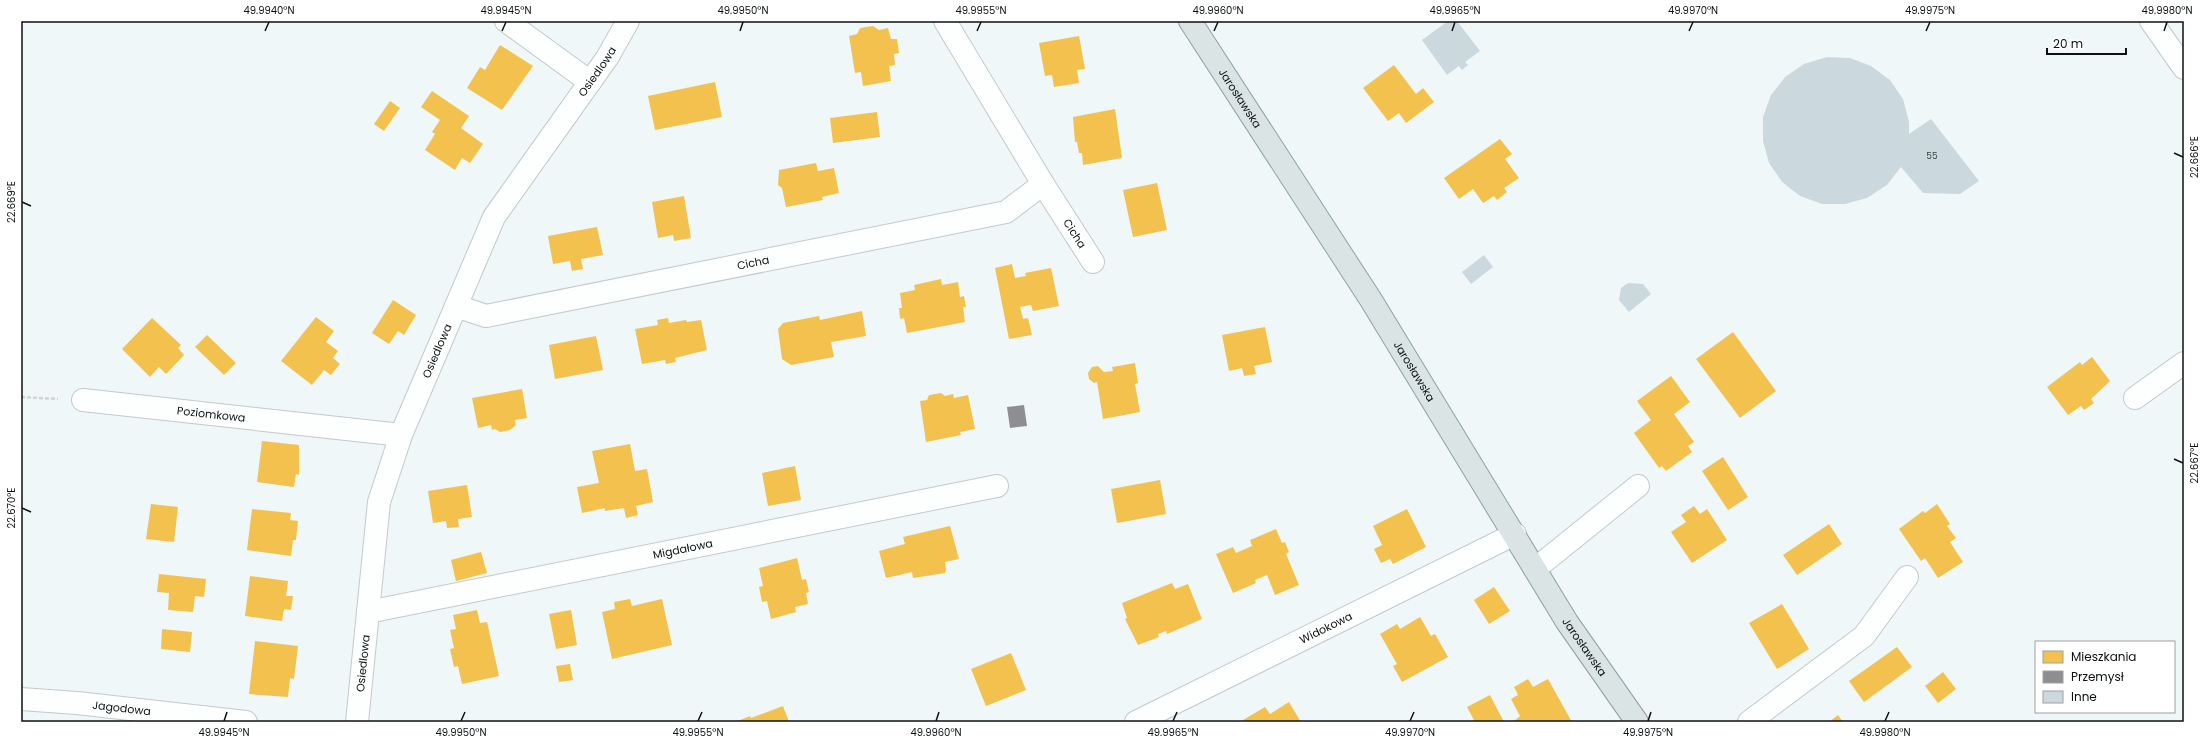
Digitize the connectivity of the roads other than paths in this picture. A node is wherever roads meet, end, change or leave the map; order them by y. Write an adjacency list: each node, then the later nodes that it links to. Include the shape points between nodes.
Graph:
1 (506, 21): 7 (street)
2 (628, 21): 7 (street, Osiedlowa)
3 (945, 21): 8 (street, Cicha)
4 (1190, 21): 17 (main road, Jarosławska, via 1371,300)
5 (2151, 21): 6 (street)
6 (2184, 68)
7 (590, 82): 10 (street, Osiedlowa, via 494,217)
8 (1043, 184): 9 (street, Cicha); 10 (street, Cicha, via 1006,212 486,316)
9 (1093, 262)
10 (456, 306): 14 (street, Osiedlowa)
11 (2184, 363): 12 (street)
12 (2135, 398)
13 (83, 400): 14 (street, Poziomkowa)
14 (401, 435): 20 (street, Osiedlowa, via 379,502)
15 (998, 486): 20 (street, Migdałowa)
16 (1638, 486): 18 (street)
17 (1514, 534): 18 (main road, Jarosławska); 24 (street, Widokowa)
18 (1535, 568): 25 (main road, Jarosławska, via 1567,622)
19 (1907, 577): 26 (street, via 1864,636)
20 (368, 612): 23 (street, Osiedlowa)
21 (21, 699): 22 (street, Jagodowa)
22 (246, 722)
23 (357, 722)
24 (1136, 722)
25 (1637, 722)
26 (1749, 722)

